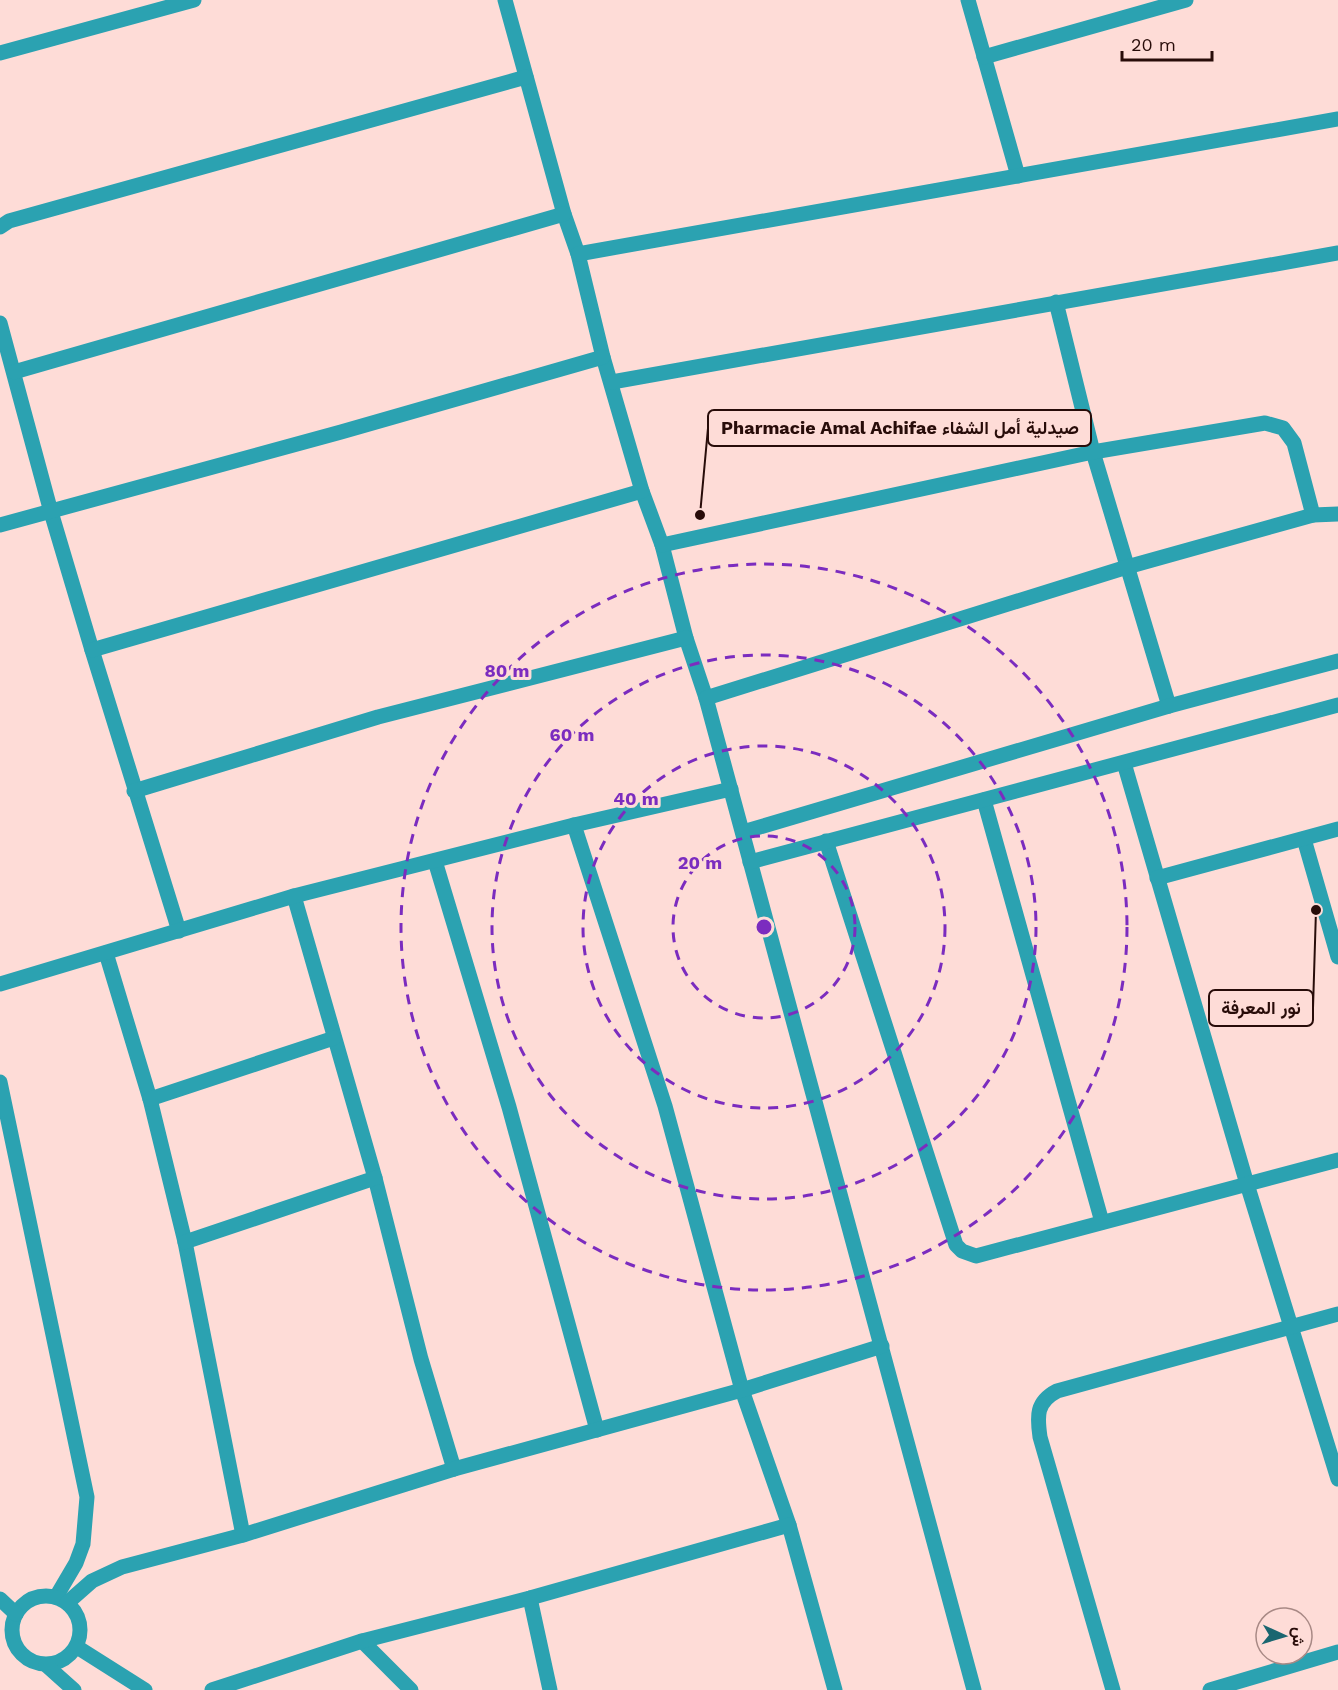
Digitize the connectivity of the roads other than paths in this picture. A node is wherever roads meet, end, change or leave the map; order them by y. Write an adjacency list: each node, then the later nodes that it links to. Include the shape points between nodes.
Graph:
1 (194, 0): 5 (street)
2 (505, 0): 7 (street)
3 (968, 0): 6 (street)
4 (1186, 0): 6 (street)
5 (0, 53)
6 (984, 57): 9 (street)
7 (525, 77): 10 (street); 11 (street, via 9,221)
8 (1338, 119): 9 (street)
9 (1018, 176): 12 (street)
10 (564, 214): 12 (street); 17 (street)
11 (0, 227)
12 (578, 254): 16 (street)
13 (1336, 258): 14 (street)
14 (1056, 302): 18 (street); 19 (street)
15 (0, 323): 17 (street)
16 (603, 357): 18 (street); 21 (street)
17 (15, 372): 21 (street)
18 (612, 382): 20 (street)
19 (1093, 452): 23 (street, via 1265,423 1284,428 1294,443); 25 (street); 26 (street)
20 (642, 492): 25 (street); 28 (street)
21 (51, 512): 24 (street); 28 (street)
22 (1338, 514): 23 (street)
23 (1313, 515): 26 (street)
24 (0, 525)
25 (662, 545): 27 (street)
26 (1127, 567): 30 (street); 32 (street)
27 (686, 638): 30 (street); 35 (street, via 378,717)
28 (92, 650): 35 (street)
29 (1338, 661): 32 (street)
30 (706, 698): 34 (street)
31 (1338, 705): 33 (street)
32 (1169, 706): 39 (street)
33 (1124, 763): 36 (street); 44 (street)
34 (731, 789): 37 (street); 39 (street)
35 (135, 791): 46 (street)
36 (984, 800): 41 (street); 56 (street)
37 (574, 825): 42 (street); 61 (street, via 666,1106)
38 (1338, 829): 40 (street)
39 (743, 832): 43 (street)
40 (1304, 839): 44 (street); 48 (street)
41 (826, 841): 43 (street); 56 (street, via 956,1245 976,1256)
42 (435, 861): 45 (street); 62 (street, via 509,1107)
43 (750, 862): 60 (street)
44 (1157, 878): 55 (street)
45 (294, 897): 46 (street); 50 (street)
46 (179, 931): 47 (street)
47 (106, 954): 49 (street); 52 (street)
48 (1338, 957)
49 (0, 984)
50 (334, 1038): 52 (street); 54 (street)
51 (0, 1082): 69 (street, via 87,1497 83,1544)
52 (150, 1099): 57 (street)
53 (1338, 1160): 55 (street)
54 (375, 1178): 57 (street); 63 (street, via 421,1359)
55 (1247, 1184): 56 (street); 59 (street)
56 (1102, 1222)
57 (185, 1242): 66 (street)
58 (1338, 1314): 59 (street)
59 (1291, 1328): 64 (street); 82 (street, via 1057,1391 1041,1403 1040,1437)
60 (882, 1346): 61 (street); 81 (street)
61 (742, 1390): 62 (street); 65 (street)
62 (597, 1430): 63 (street)
63 (454, 1469): 66 (street)
64 (1338, 1479)
65 (789, 1525): 67 (street); 80 (street)
66 (243, 1535): 69 (street, via 122,1567)
67 (530, 1598): 71 (street); 79 (street)
68 (0, 1599): 70 (street)
69 (62, 1600): 70 (street, via 34,1598); 72 (street, via 74,1610 80,1625)
70 (16, 1614): 74 (street, via 12,1629 18,1650 30,1661)
71 (362, 1641): 77 (street); 78 (street)
72 (77, 1647): 74 (street, via 64,1660); 76 (street)
73 (1338, 1652): 83 (street)
74 (46, 1665): 75 (street)
75 (68, 1688)
76 (145, 1690)
77 (212, 1690)
78 (411, 1690)
79 (549, 1690)
80 (835, 1690)
81 (974, 1690)
82 (1113, 1690)
83 (1210, 1690)

